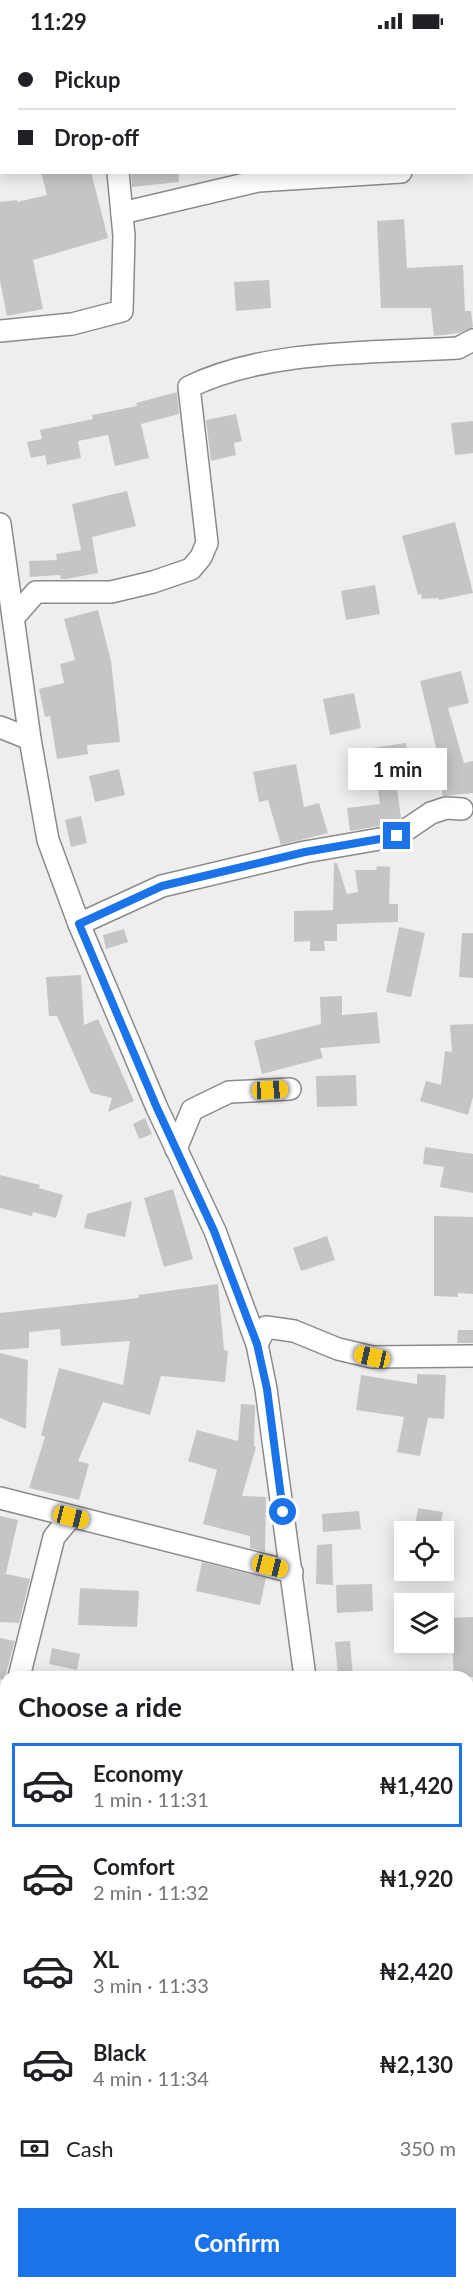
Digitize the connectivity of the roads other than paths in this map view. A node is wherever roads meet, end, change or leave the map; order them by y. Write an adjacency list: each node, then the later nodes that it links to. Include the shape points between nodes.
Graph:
1 (118, 174): 3 (street)
2 (369, 174): 3 (street, via 258,181)
3 (122, 213): 4 (street, via 122,311 72,324)
4 (0, 330)
5 (473, 340): 7 (street, via 458,348 283,361 213,375 189,387 207,543 201,557 191,569 111,592 36,592)
6 (0, 524): 7 (street)
7 (14, 617): 9 (street)
8 (0, 727): 9 (street)
9 (30, 740): 11 (street, via 48,840)
10 (462, 809): 11 (street, via 446,808 431,813 397,836 305,852 162,886)
11 (79, 924): 13 (street)
12 (290, 1089): 13 (street, via 229,1092 192,1110)
13 (176, 1149): 14 (street, via 214,1231)
14 (257, 1344): 15 (street, via 266,1327 294,1331 338,1349 372,1357); 18 (street, via 267,1389)
15 (473, 1356)
16 (0, 1498): 17 (street)
17 (71, 1517): 18 (street); 19 (street, via 54,1538)
18 (292, 1572): 20 (street)
19 (21, 1671)
20 (304, 1671)

